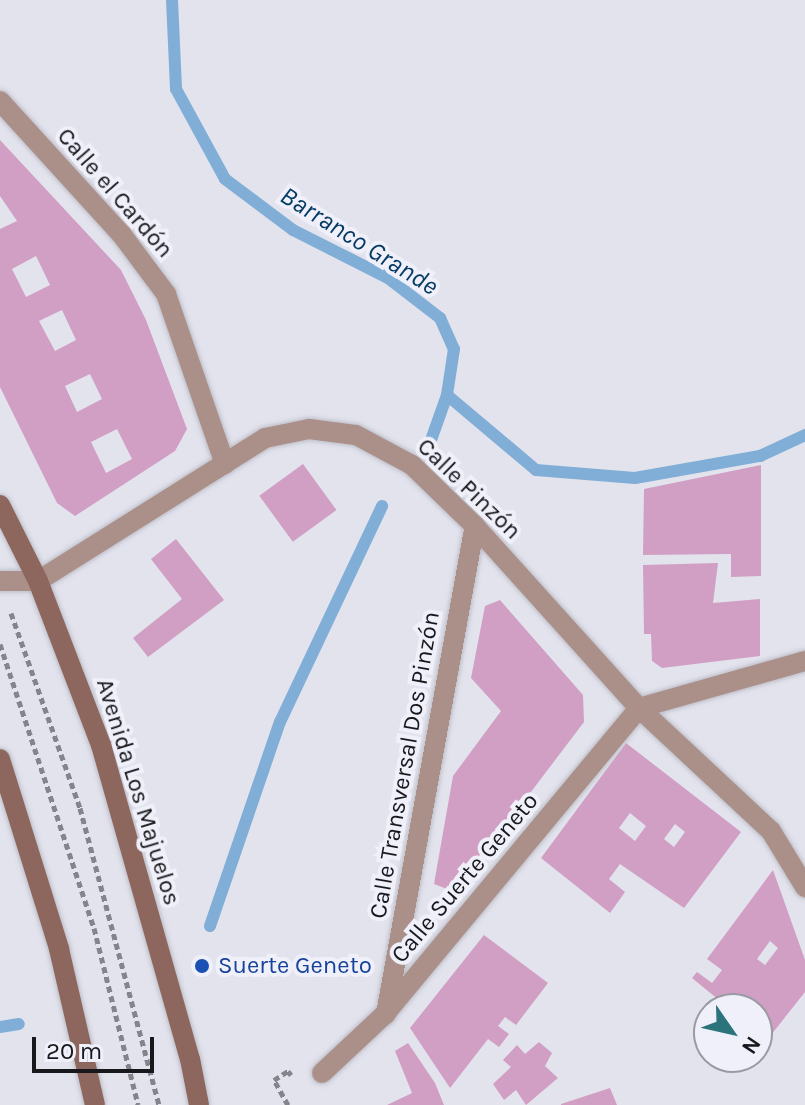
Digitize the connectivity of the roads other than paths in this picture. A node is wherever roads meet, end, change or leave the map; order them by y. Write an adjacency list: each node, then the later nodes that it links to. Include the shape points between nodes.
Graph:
1 (0, 101): 2 (street, Calle el Cardón, via 122,235 166,294)
2 (225, 464): 4 (street, Calle Pinzón, via 265,438 335,430 387,449 412,465); 6 (street, Calle Pinzón)
3 (0, 505): 6 (street, Avenida Los Majuelos)
4 (475, 526): 8 (street, Calle Pinzón); 11 (street, Calle Transversal Dos Pinzón)
5 (0, 581): 6 (street)
6 (38, 581): 14 (street, Avenida Los Majuelos, via 101,745)
7 (805, 661): 8 (street)
8 (639, 708): 10 (street, Calle Pinzón, via 771,831); 11 (street, Calle Suerte Geneto)
9 (0, 759): 13 (street, via 59,949)
10 (805, 887)
11 (385, 1014): 12 (street, Calle Suerte Geneto)
12 (322, 1073)
13 (95, 1105)
14 (199, 1105)

